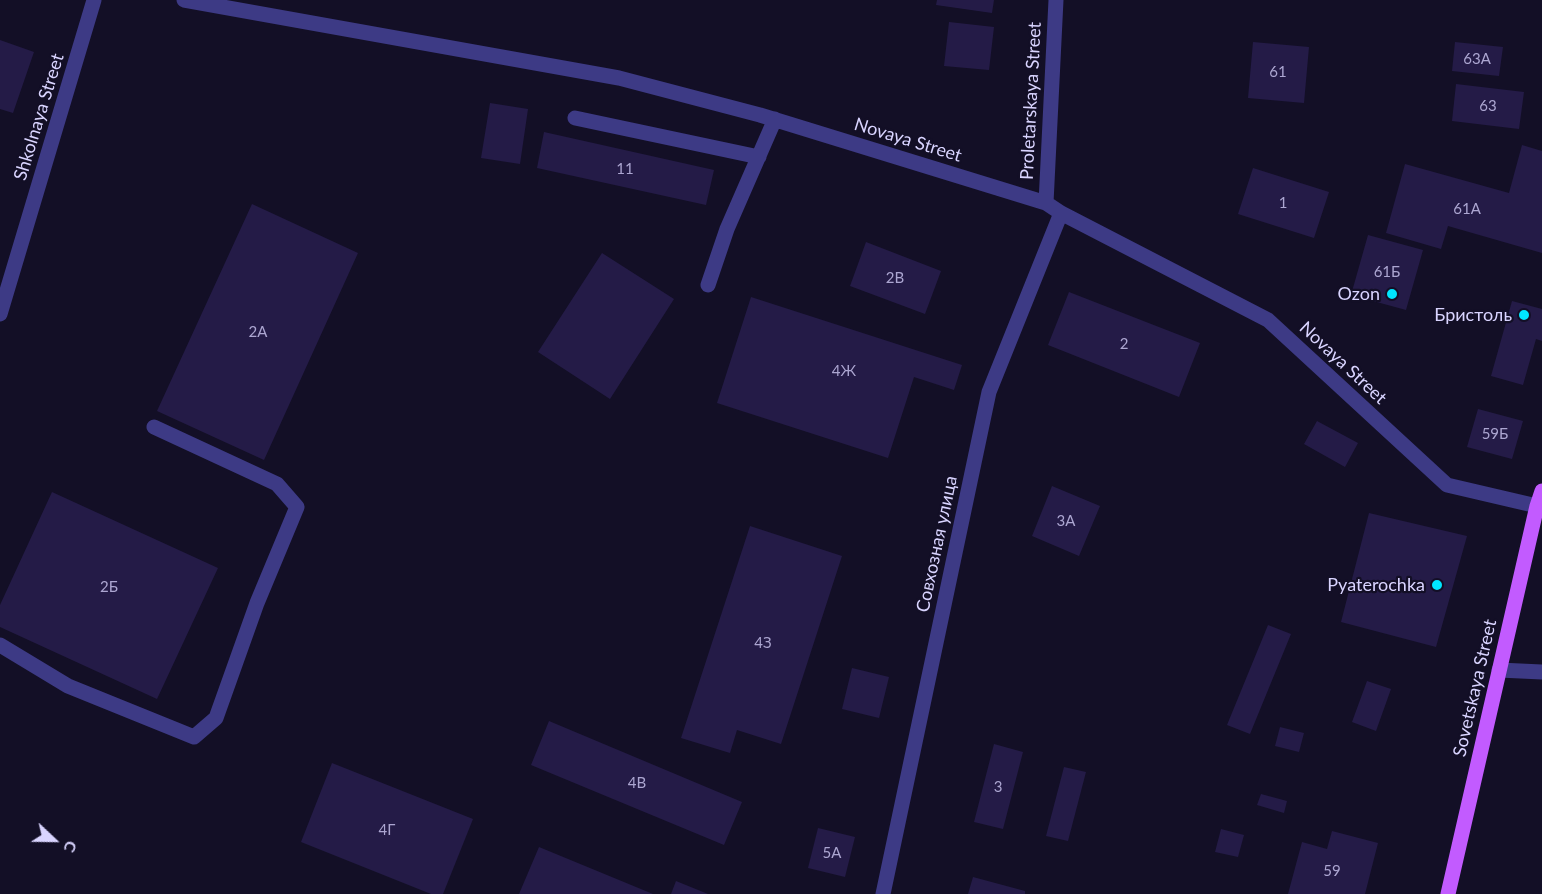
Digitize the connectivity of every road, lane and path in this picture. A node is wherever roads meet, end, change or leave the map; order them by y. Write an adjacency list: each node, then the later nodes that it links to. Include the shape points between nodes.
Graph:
1 (94, 0): 10 (street, Shkolnaya Street)
2 (184, 0): 5 (street, Novaya Street, via 619,78)
3 (1056, 0): 7 (street, Proletarskaya Street)
4 (575, 118): 6 (street)
5 (775, 119): 6 (street); 7 (street, Novaya Street)
6 (759, 157): 9 (street)
7 (1046, 203): 8 (street, Novaya Street)
8 (1061, 213): 12 (street, Novaya Street, via 1268,320 1447,485); 16 (street, Совхозная улица, via 989,392)
9 (708, 285)
10 (0, 314)
11 (154, 427): 13 (street, via 277,484 297,507 216,718 194,737 68,686)
12 (1539, 498): 14 (main road, Sovetskaya Street)
13 (0, 645)
14 (1499, 670): 15 (street); 17 (main road, Sovetskaya Street)
15 (1542, 672)
16 (883, 894)
17 (1448, 894)

